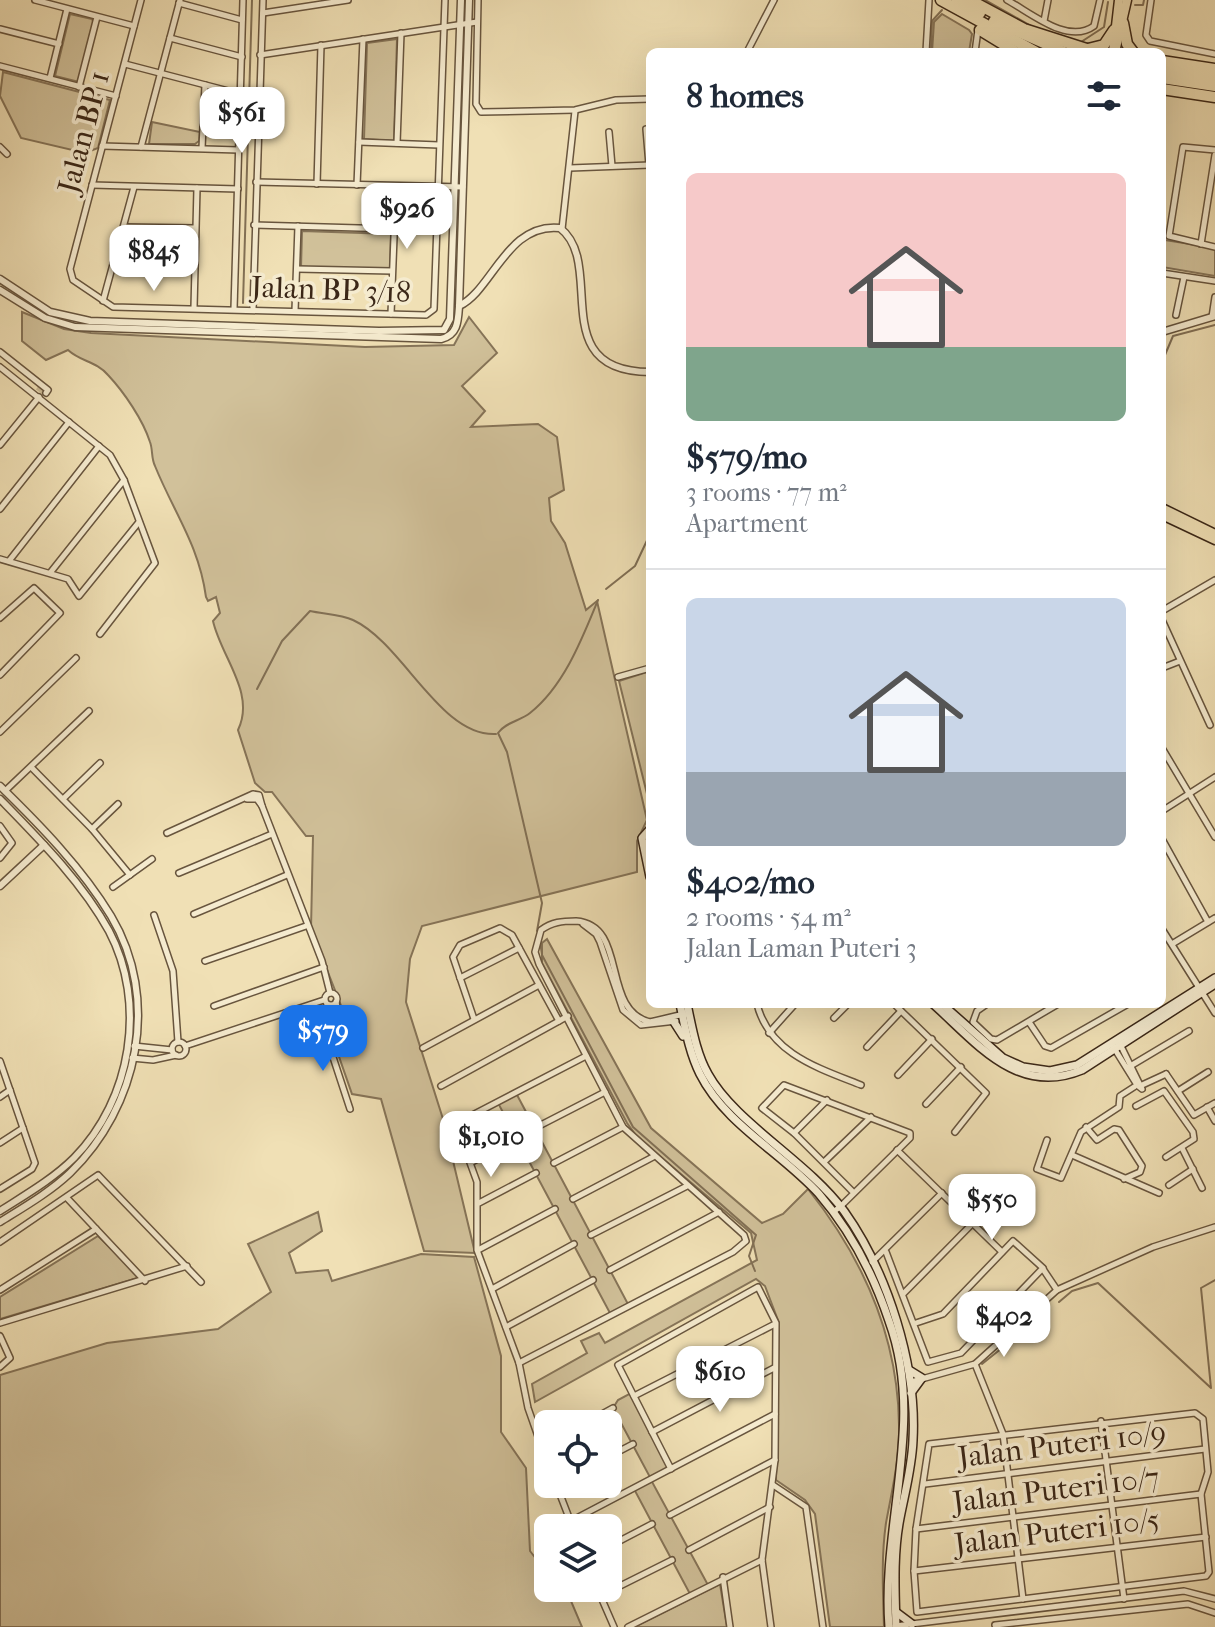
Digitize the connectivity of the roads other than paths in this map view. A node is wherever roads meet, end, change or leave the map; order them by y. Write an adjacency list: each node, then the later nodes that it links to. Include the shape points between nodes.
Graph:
1 (35, 0): 22 (street)
2 (141, 0): 30 (street, Jalan BP 1)
3 (243, 0): 25 (street)
4 (263, 0): 23 (street)
5 (348, 0): 23 (street)
6 (445, 0): 31 (street)
7 (461, 0): 29 (street)
8 (774, 0): 41 (street)
9 (929, 0): 42 (street)
10 (941, 0): 21 (highway)
11 (1007, 0): 26 (street)
12 (1048, 0): 26 (street)
13 (1100, 0): 26 (street, via 1094,26 1081,34)
14 (1119, 0): 32 (main road)
15 (1127, 0): 32 (main road)
16 (1151, 0): 50 (street, via 1146,35 1150,41)
17 (180, 2): 25 (street); 36 (street)
18 (469, 2): 19 (street); 28 (street)
19 (478, 2): 27 (street)
20 (974, 2): 47 (highway, via 1024,29)
21 (956, 5): 35 (highway); 45 (highway); 46 (highway)
22 (67, 9): 24 (street); 39 (street)
23 (263, 13): 51 (street)
24 (97, 17): 30 (street); 64 (street)
25 (242, 20): 52 (street)
26 (1044, 21)
27 (477, 22): 28 (street); 66 (street)
28 (468, 24): 29 (street); 65 (street)
29 (460, 25): 31 (street); 93 (street)
30 (134, 26): 54 (street, Jalan BP 1)
31 (444, 26): 34 (street); 76 (street)
32 (1118, 26): 47 (highway, via 1099,47); 48 (main road); 49 (highway)
33 (0, 29): 39 (street)
34 (401, 33): 37 (street); 75 (street)
35 (985, 34): 38 (street); 38 (street); 44 (highway)
36 (170, 38): 52 (street); 58 (street)
37 (363, 39): 40 (street); 74 (street)
38 (977, 42): 43 (street)
39 (59, 44): 59 (street)
40 (321, 45): 51 (street); 88 (street)
41 (749, 48)
42 (926, 48)
43 (976, 48)
44 (1009, 48)
45 (1029, 48)
46 (1054, 48)
47 (1078, 48)
48 (1115, 48)
49 (1130, 48)
50 (1215, 54)
51 (260, 55): 87 (street)
52 (242, 57): 68 (street)
53 (1166, 62): 56 (highway)
54 (125, 64): 58 (street); 69 (street, Jalan BP 1)
55 (0, 66): 59 (street)
56 (1215, 69)
57 (1166, 71): 60 (highway)
58 (160, 73): 62 (street); 79 (street)
59 (50, 78): 64 (street)
60 (1215, 78)
61 (1166, 79): 63 (highway)
62 (205, 85): 68 (street); 80 (street)
63 (1215, 86)
64 (79, 87): 69 (street)
65 (466, 87): 66 (street); 93 (street)
66 (475, 87): 72 (street, via 481,112)
67 (1166, 90): 70 (highway)
68 (240, 94): 81 (street)
69 (116, 96): 77 (street, Jalan BP 1)
70 (1215, 97)
71 (646, 99): 72 (street)
72 (575, 110): 86 (street)
73 (609, 132): 85 (street)
74 (359, 142): 75 (street); 90 (street)
75 (397, 143): 76 (street)
76 (439, 145): 95 (street)
77 (102, 146): 79 (street); 89 (street, Jalan BP 1)
78 (0, 147): 83 (street)
79 (141, 147): 80 (street)
80 (202, 148): 81 (street)
81 (239, 150): 96 (street)
82 (1215, 152): 103 (street); 103 (street, via 1183,147 1169,236)
83 (7, 154)
84 (646, 165): 85 (street)
85 (612, 166): 86 (street)
86 (570, 168): 102 (street)
87 (256, 182): 88 (street); 97 (street)
88 (317, 184): 90 (street)
89 (92, 185): 92 (street); 115 (street, Jalan BP 1, via 70,274)
90 (357, 185): 91 (street)
91 (396, 186): 95 (street); 101 (street)
92 (134, 187): 94 (street); 99 (street)
93 (459, 187): 95 (street); 111 (street, via 450,319 439,331 90,321 50,312); 116 (street)
94 (197, 188): 96 (street); 100 (street)
95 (438, 188): 121 (street, Jalan BP 3/18, via 434,309 426,315)
96 (238, 189): 118 (street)
97 (254, 225): 98 (street); 119 (street)
98 (298, 226): 101 (street); 107 (street)
99 (124, 227): 100 (street); 105 (street)
100 (195, 228): 106 (street)
101 (394, 229): 108 (street)
102 (562, 229): 116 (street, via 543,228 521,241); 127 (street, via 574,251 597,355 617,369)
103 (1201, 244): 104 (street)
104 (1215, 247)
105 (113, 264): 106 (street); 115 (street)
106 (195, 267): 117 (street)
107 (297, 269): 108 (street); 120 (street)
108 (392, 271): 121 (street)
109 (1166, 274): 110 (street)
110 (1184, 277): 112 (street); 122 (street)
111 (0, 279)
112 (1215, 281)
113 (0, 290): 116 (street, via 57,323 154,332 441,339 455,330)
114 (1215, 297): 123 (street)
115 (103, 301): 117 (street, Jalan BP 3/18, via 113,307)
116 (459, 306)
117 (194, 308): 118 (street, Jalan BP 3/18)
118 (234, 309): 119 (street, Jalan BP 3/18)
119 (253, 309): 120 (street, Jalan BP 3/18)
120 (295, 311): 121 (street, Jalan BP 3/18)
121 (391, 314)
122 (1176, 315)
123 (1213, 317): 124 (street)
124 (1166, 331)
125 (0, 352): 128 (street)
126 (1, 371): 128 (street)
127 (646, 372)
128 (41, 392): 129 (street); 130 (street)
129 (69, 422): 131 (street); 133 (street)
130 (0, 445)
131 (100, 446): 132 (street); 140 (street)
132 (124, 480): 136 (street); 141 (street)
133 (0, 509)
134 (1166, 510): 137 (main road)
135 (1166, 517): 138 (main road)
136 (140, 521): 141 (street, via 81,595 68,579); 146 (street, via 153,567)
137 (1215, 534)
138 (1215, 540)
139 (0, 559): 140 (street)
140 (9, 561): 141 (street)
141 (50, 573)
142 (1215, 580): 143 (street)
143 (1166, 609)
144 (0, 618): 151 (street, via 34,588 59,610 59,617)
145 (1166, 629): 148 (street)
146 (100, 634)
147 (76, 658): 155 (street)
148 (1180, 661): 149 (street); 154 (street)
149 (1166, 666)
150 (646, 669): 152 (street)
151 (0, 675)
152 (618, 677)
153 (89, 711): 158 (street)
154 (1210, 725)
155 (0, 732)
156 (1166, 755): 161 (street)
157 (100, 763): 163 (street)
158 (31, 767): 160 (street); 163 (street)
159 (1215, 777): 161 (street)
160 (3, 789): 172 (street)
161 (1189, 795): 165 (street); 171 (street)
162 (0, 799): 173 (street)
163 (63, 799): 167 (street)
164 (118, 804): 167 (street)
165 (1166, 809)
166 (0, 826): 175 (street, via 12,843)
167 (92, 829): 179 (street)
168 (167, 833): 169 (street, via 257,794)
169 (272, 834): 178 (street); 180 (street)
170 (646, 834): 176 (main road)
171 (1215, 837)
172 (50, 838): 173 (street); 228 (street, via 117,928 134,981)
173 (43, 845): 181 (street); 228 (street, via 109,932 124,971)
174 (1166, 846): 187 (street)
175 (0, 858)
176 (646, 858)
177 (152, 859): 179 (street)
178 (179, 873)
179 (130, 875): 182 (street)
180 (287, 875): 183 (street); 188 (street)
181 (0, 886)
182 (113, 887)
183 (194, 914)
184 (154, 915): 226 (street, via 173,971)
185 (1215, 918): 187 (street)
186 (578, 922): 215 (street, via 548,925 535,952); 216 (street, via 589,922 602,934 624,999 636,1015 650,1022); 220 (street, via 596,934 624,1013 641,1025)
187 (1208, 922): 190 (street)
188 (306, 926): 192 (street); 193 (street)
189 (1166, 935): 190 (street)
190 (1172, 944): 197 (street)
191 (519, 948): 194 (street); 194 (street, via 505,929 460,945 453,957); 196 (street)
192 (205, 961)
193 (324, 967): 198 (street); 201 (street)
194 (460, 978): 218 (street)
195 (1215, 981): 197 (main road)
196 (539, 985): 218 (street); 219 (street)
197 (1200, 990): 214 (street); 227 (main road)
198 (330, 993): 199 (street); 200 (street)
199 (326, 1002): 200 (street); 224 (street); 229 (street)
200 (336, 1002): 224 (street, via 340,1021)
201 (214, 1006)
202 (682, 1008): 216 (main road)
203 (687, 1008): 216 (main road)
204 (759, 1008): 223 (street)
205 (791, 1008): 223 (street)
206 (844, 1008): 217 (street)
207 (898, 1008): 213 (street)
208 (937, 1008): 227 (main road, via 990,1058 1028,1075 1068,1075)
209 (946, 1008): 227 (main road, via 992,1051 1023,1067 1066,1069)
210 (982, 1008): 221 (street, via 973,1022 991,1039)
211 (1052, 1008): 221 (street)
212 (1121, 1008): 221 (street, via 1051,1048)
213 (901, 1011): 225 (street); 230 (street)
214 (1215, 1013)
215 (568, 1016): 219 (street); 234 (street)
216 (686, 1016): 220 (street); 233 (main road); 288 (main road, via 716,1086 805,1167)
217 (834, 1018)
218 (474, 1019): 231 (street)
219 (559, 1021): 242 (street)
220 (674, 1022): 233 (main road)
221 (1029, 1022)
222 (1189, 1031): 238 (street)
223 (769, 1033): 241 (street, via 795,1056)
224 (333, 1036): 254 (street, via 330,1048)
225 (932, 1039): 237 (street); 240 (street)
226 (178, 1042): 229 (street); 232 (street)
227 (1116, 1045): 238 (street)
228 (134, 1046): 232 (street); 235 (street)
229 (185, 1046): 232 (street, via 184,1054)
230 (867, 1047)
231 (423, 1048)
232 (174, 1053): 235 (street)
233 (692, 1055): 288 (main road, via 716,1099)
234 (586, 1056): 246 (street); 271 (street, via 459,1122 457,1132)
235 (131, 1058): 289 (street, via 105,1115 76,1156); 291 (street, via 119,1107 98,1142 68,1175)
236 (0, 1061): 244 (street)
237 (961, 1067): 251 (street); 261 (street, via 986,1096)
238 (1130, 1067): 243 (street)
239 (1208, 1072): 245 (street)
240 (898, 1075)
241 (861, 1085)
242 (441, 1086)
243 (1139, 1086): 245 (street, via 1160,1073); 248 (street); 258 (street, via 1120,1096 1119,1107)
244 (10, 1090): 247 (street); 259 (street)
245 (1178, 1091): 253 (street, via 1194,1115)
246 (605, 1092): 257 (street); 260 (street)
247 (0, 1097)
248 (1148, 1098): 252 (street); 266 (street, via 1164,1091 1186,1121 1194,1139)
249 (827, 1100): 255 (street); 262 (street); 262 (street, via 786,1084 762,1108)
250 (1215, 1103): 253 (street)
251 (926, 1104)
252 (1136, 1106)
253 (1207, 1107): 256 (street)
254 (350, 1109)
255 (871, 1117): 267 (street, via 910,1133); 272 (street)
256 (1215, 1121)
257 (623, 1127): 269 (street); 273 (street)
258 (1086, 1127): 268 (street); 276 (street, via 1097,1140 1119,1130 1142,1166)
259 (23, 1128): 265 (street); 280 (street, via 34,1166)
260 (535, 1128)
261 (955, 1132)
262 (794, 1133): 272 (street)
263 (517, 1138): 271 (street)
264 (1047, 1140): 268 (street, via 1038,1171 1061,1178)
265 (0, 1143)
266 (1182, 1148): 270 (street); 274 (street)
267 (897, 1150): 281 (street); 282 (street)
268 (1071, 1155): 276 (street)
269 (653, 1157): 278 (street); 285 (street)
270 (1166, 1157)
271 (472, 1162): 286 (street)
272 (824, 1162): 281 (street)
273 (554, 1163)
274 (1193, 1169): 277 (street); 279 (street)
275 (536, 1173): 286 (street)
276 (1124, 1179): 283 (street)
277 (1169, 1185)
278 (687, 1186): 290 (street); 295 (street)
279 (1202, 1188)
280 (0, 1189)
281 (854, 1193): 288 (street)
282 (942, 1193): 292 (street); 299 (street)
283 (1159, 1193)
284 (67, 1198): 294 (street); 296 (street); 302 (street, via 98,1175)
285 (573, 1199)
286 (479, 1203): 298 (street)
287 (555, 1209): 298 (street)
288 (837, 1209): 301 (main road); 321 (main road, via 885,1308)
289 (0, 1211)
290 (719, 1212): 303 (street); 317 (street, via 744,1235 746,1241 733,1252)
291 (0, 1222)
292 (973, 1223): 300 (street); 311 (street)
293 (1215, 1227): 310 (street, via 1153,1247)
294 (96, 1229): 306 (street); 309 (street)
295 (591, 1235)
296 (0, 1242)
297 (574, 1244): 308 (street)
298 (477, 1250): 308 (street)
299 (886, 1252): 301 (street); 311 (street)
300 (1002, 1252): 304 (street, via 1019,1242); 314 (street, via 943,1314)
301 (871, 1263): 321 (main road, via 897,1323)
302 (187, 1266): 306 (street); 307 (street)
303 (610, 1270)
304 (1042, 1271): 310 (street); 314 (street, via 961,1353 928,1362)
305 (593, 1280): 315 (street)
306 (145, 1281): 312 (street)
307 (201, 1282)
308 (492, 1289): 315 (street)
309 (0, 1290)
310 (1057, 1290): 318 (street)
311 (904, 1293): 314 (street)
312 (0, 1323)
313 (776, 1323): 320 (street); 325 (street); 325 (street, via 764,1292 758,1287 750,1290 622,1361 618,1365)
314 (916, 1323)
315 (506, 1327): 317 (street)
316 (0, 1336): 319 (street, via 10,1358)
317 (519, 1363): 331 (street)
318 (975, 1364): 322 (street); 333 (street)
319 (0, 1367)
320 (774, 1368): 329 (street); 332 (street)
321 (906, 1372): 322 (main road); 323 (main road); 326 (main road)
322 (922, 1378): 323 (street); 324 (main road)
323 (911, 1382): 324 (main road); 326 (main road)
324 (911, 1393): 366 (main road, via 913,1442 897,1543)
325 (634, 1396): 332 (street)
326 (905, 1399): 376 (main road, via 889,1552)
327 (613, 1408): 328 (street)
328 (609, 1410)
329 (776, 1414): 337 (street); 339 (street)
330 (1101, 1421): 333 (street); 335 (street, via 1195,1413 1200,1415); 338 (street)
331 (534, 1423)
332 (652, 1432): 339 (street)
333 (1003, 1434): 340 (street); 342 (street, via 929,1444)
334 (633, 1444): 336 (street)
335 (1205, 1449): 338 (street, Jalan Puteri 10/9); 343 (street, via 1208,1472)
336 (622, 1450)
337 (775, 1460): 341 (street); 347 (street)
338 (1106, 1461): 340 (street, Jalan Puteri 10/9); 344 (street)
339 (671, 1469): 346 (street)
340 (1008, 1473): 342 (street, Jalan Puteri 10/9); 348 (street)
341 (772, 1484): 345 (street); 375 (street, via 806,1507)
342 (925, 1484): 350 (street)
343 (1201, 1494): 344 (street, Jalan Puteri 10/7); 351 (street)
344 (1111, 1505): 348 (street, Jalan Puteri 10/7); 353 (street)
345 (770, 1507): 354 (street); 357 (street)
346 (590, 1514)
347 (670, 1515)
348 (1013, 1517): 350 (street, Jalan Puteri 10/7); 355 (street)
349 (652, 1524): 352 (street)
350 (916, 1529): 358 (street)
351 (1206, 1537): 353 (street, Jalan Puteri 10/5); 361 (street, via 1206,1576)
352 (622, 1540)
353 (1116, 1547): 355 (street, Jalan Puteri 10/5); 361 (street)
354 (689, 1550)
355 (1018, 1559): 358 (street, Jalan Puteri 10/5); 362 (street)
356 (672, 1560): 360 (street)
357 (762, 1560): 359 (street); 374 (street)
358 (914, 1571): 362 (street, via 917,1612)
359 (723, 1577): 372 (street); 373 (street)
360 (622, 1585)
361 (1120, 1587): 362 (street); 363 (street)
362 (1023, 1599)
363 (1122, 1599): 364 (street, via 1184,1591); 369 (street)
364 (1215, 1599)
365 (603, 1602): 371 (street)
366 (896, 1612): 369 (main road); 376 (main road)
367 (1215, 1613): 368 (street, via 1188,1604)
368 (1025, 1624): 370 (street)
369 (909, 1625): 376 (street)
370 (995, 1625)
371 (614, 1627)
372 (628, 1627)
373 (730, 1627)
374 (771, 1627)
375 (823, 1627)
376 (892, 1627)

